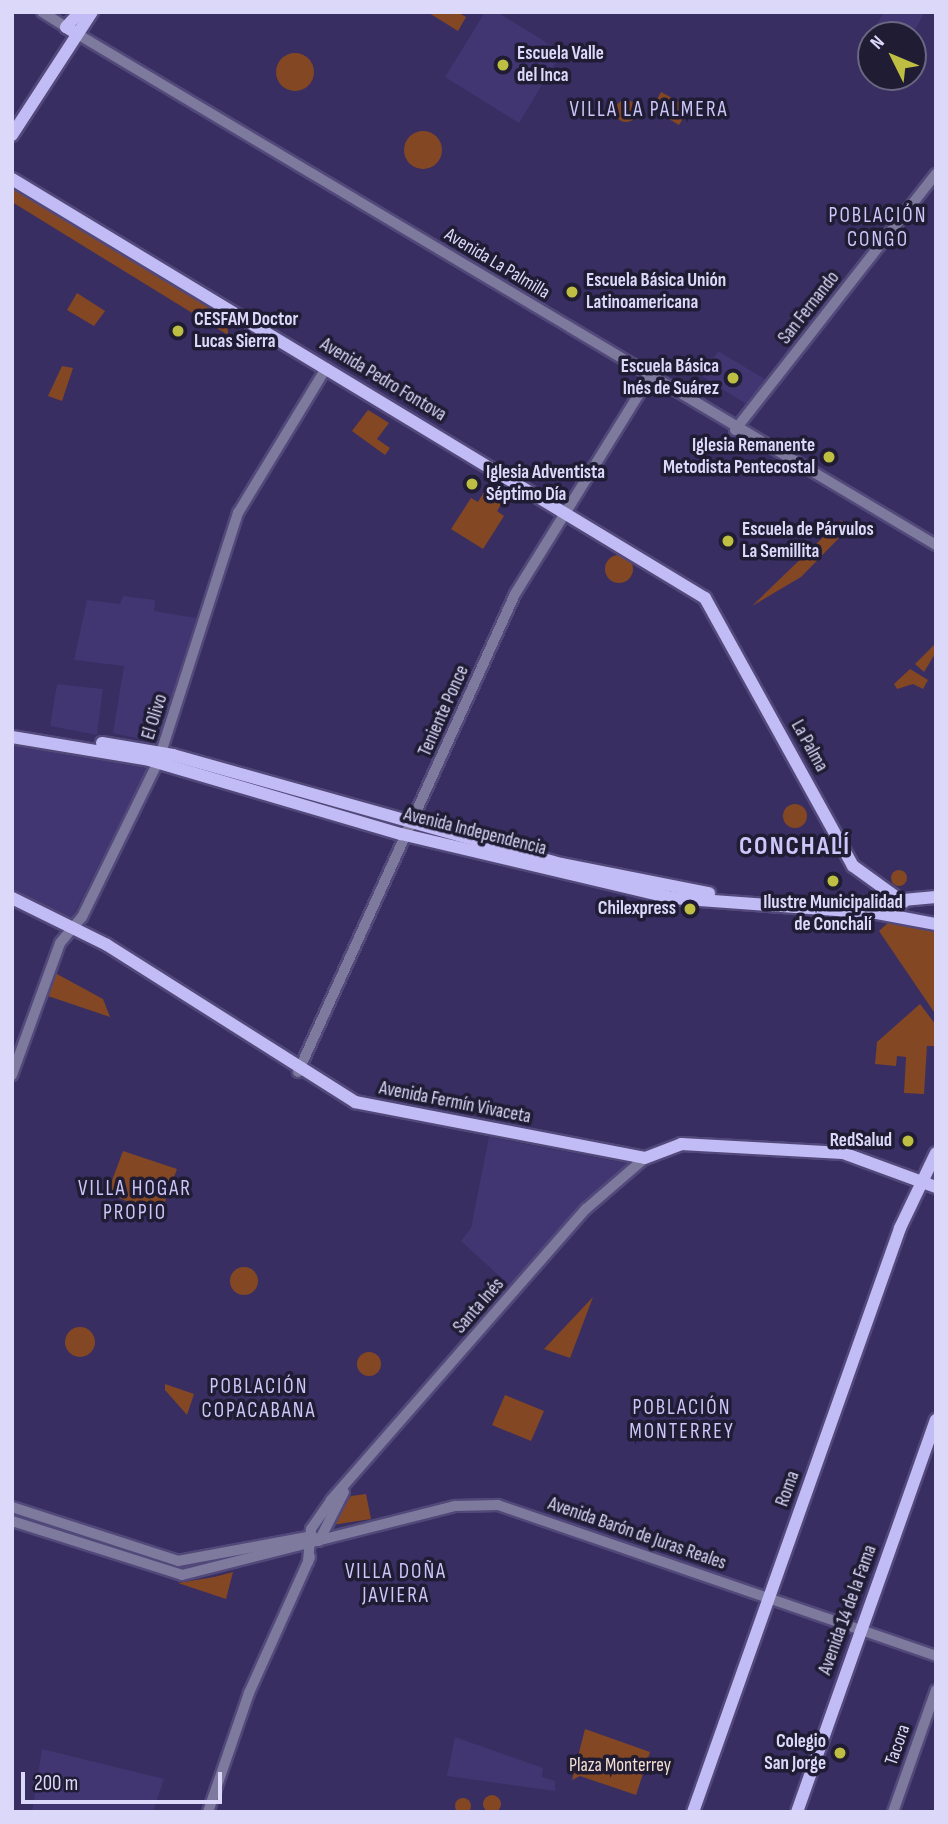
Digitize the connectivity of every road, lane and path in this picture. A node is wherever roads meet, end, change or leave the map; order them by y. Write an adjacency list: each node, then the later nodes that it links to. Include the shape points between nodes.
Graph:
1 (42, 12): 4 (street, Avenida La Palmilla)
2 (79, 12): 4 (main road)
3 (92, 12): 4 (main road)
4 (70, 29): 5 (main road); 9 (street, Avenida La Palmilla)
5 (12, 135)
6 (936, 174): 10 (street, San Fernando)
7 (12, 179): 8 (main road, Avenida Pedro Fontova)
8 (326, 368): 11 (main road, Avenida Pedro Fontova); 16 (street, El Olivo, via 238,513)
9 (649, 378): 10 (street, Avenida La Palmilla); 11 (street, Teniente Ponce)
10 (735, 430): 12 (street, Avenida La Palmilla)
11 (566, 514): 13 (main road, Avenida Pedro Fontova); 17 (street, Teniente Ponce, via 515,594)
12 (936, 545)
13 (698, 593): 20 (main road, La Palma, via 723,624 853,866)
14 (12, 731): 16 (main road, Avenida Independencia)
15 (12, 737): 16 (main road, Avenida Independencia)
16 (160, 757): 17 (main road, Avenida Independencia); 22 (street, El Olivo, via 82,917)
17 (410, 831): 20 (main road, Avenida Independencia, via 674,888); 21 (main road, Avenida Independencia, via 672,898 877,913); 23 (street, Teniente Ponce)
18 (936, 897): 20 (main road, Avenida Independencia)
19 (12, 898): 22 (main road, Avenida Fermín Vivaceta)
20 (903, 902)
21 (936, 924)
22 (71, 927): 23 (main road, Avenida Fermín Vivaceta); 24 (street, El Olivo)
23 (298, 1072): 26 (main road, Avenida Fermín Vivaceta, via 363,1105)
24 (12, 1075)
25 (936, 1153): 27 (main road, Roma)
26 (645, 1158): 27 (main road, via 674,1144 835,1152); 30 (street, Santa Inés, via 586,1209)
27 (920, 1180): 28 (main road); 38 (main road, Roma)
28 (936, 1187)
29 (936, 1420): 39 (main road, Avenida 14 de la Fama)
30 (347, 1485): 33 (street, Santa Inés); 34 (street, Santa Inés)
31 (12, 1507): 35 (street, Avenida Barón de Juras Reales)
32 (12, 1521): 37 (street)
33 (320, 1538): 34 (street, Avenida Barón de Juras Reales); 36 (street, Santa Inés); 38 (street, Avenida Barón de Juras Reales, via 489,1504)
34 (308, 1540): 35 (street, Avenida Barón de Juras Reales); 36 (street, Santa Inés); 37 (street, Avenida Barón de Juras Reales)
35 (172, 1560): 37 (street)
36 (308, 1562): 42 (street, Santa Inés, via 250,1693)
37 (173, 1574)
38 (769, 1599): 39 (street, Avenida Barón de Juras Reales); 43 (main road, Roma)
39 (861, 1630): 40 (street, Avenida Barón de Juras Reales); 44 (main road, Avenida 14 de la Fama)
40 (936, 1656)
41 (936, 1690): 45 (street, Tacora)
42 (208, 1812)
43 (693, 1812)
44 (797, 1812)
45 (893, 1812)

